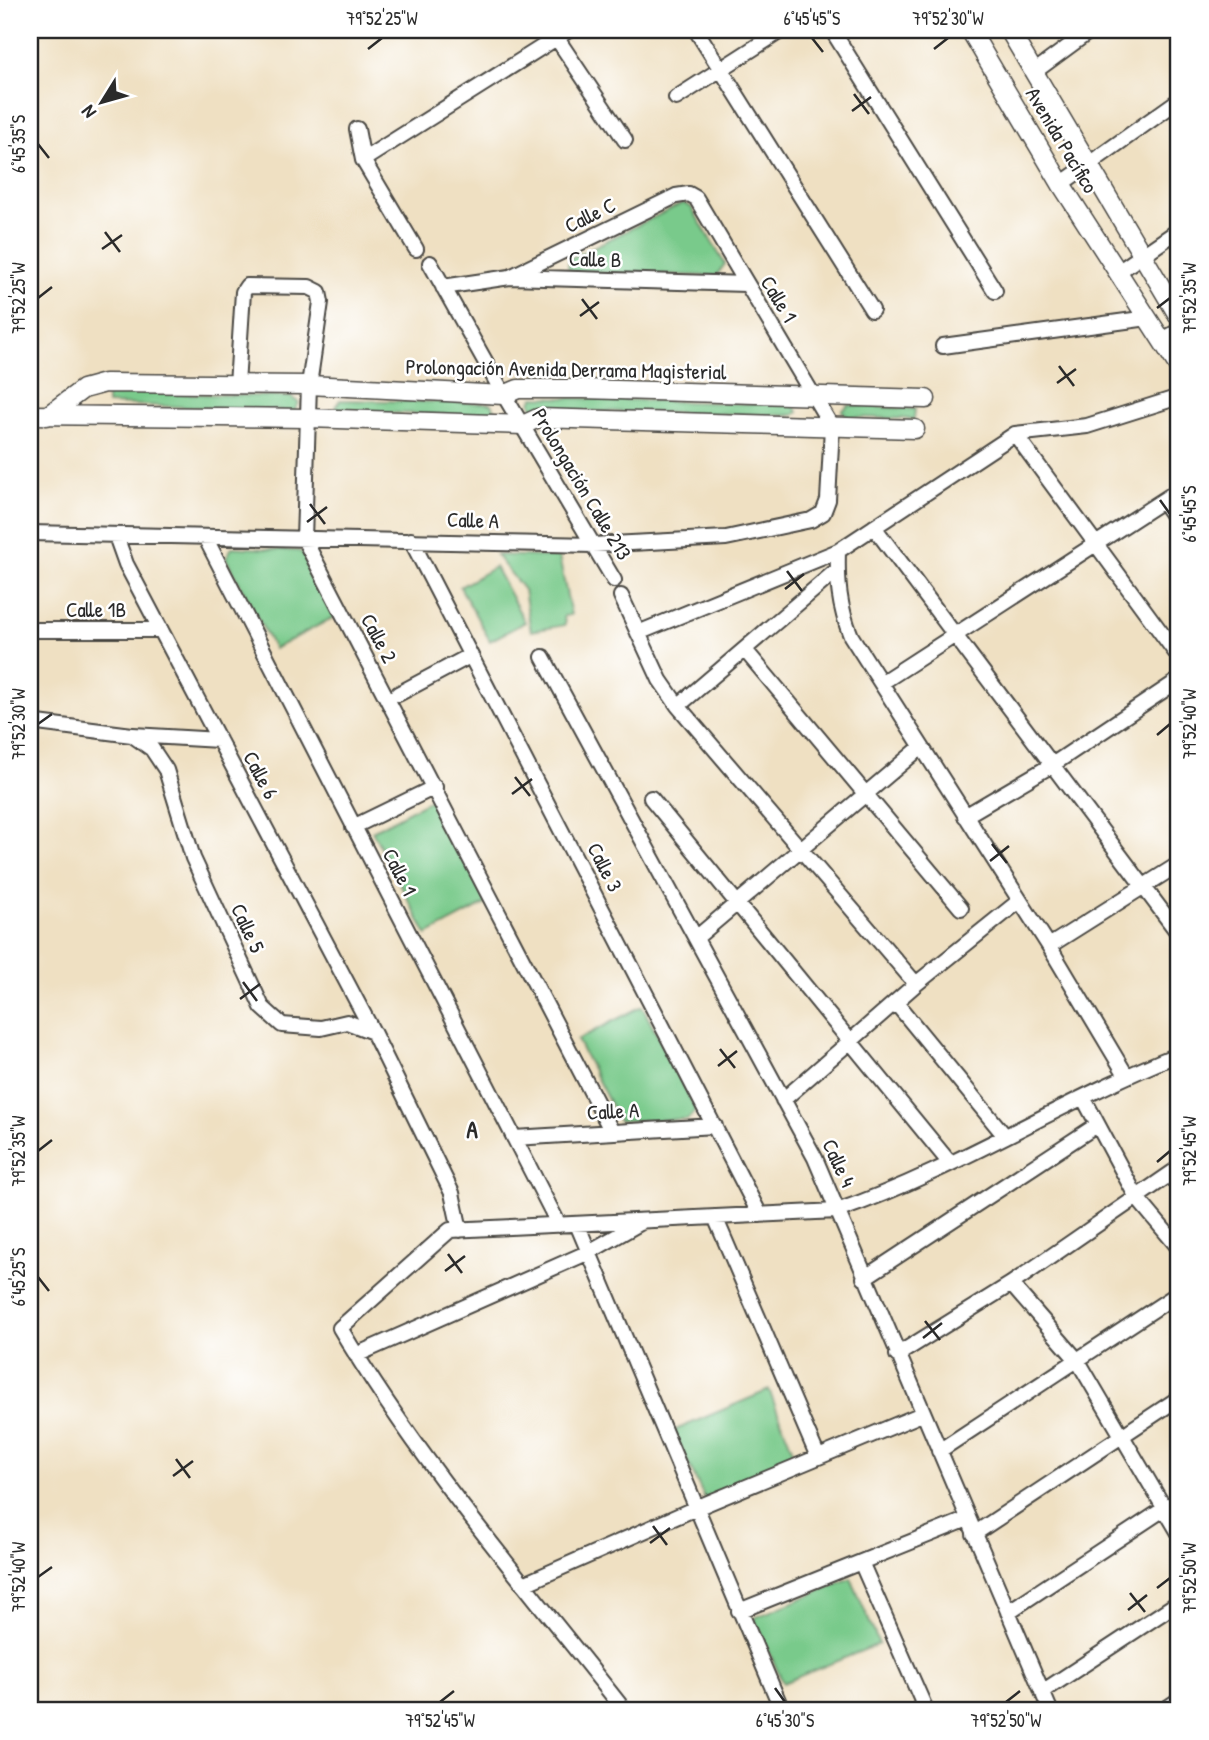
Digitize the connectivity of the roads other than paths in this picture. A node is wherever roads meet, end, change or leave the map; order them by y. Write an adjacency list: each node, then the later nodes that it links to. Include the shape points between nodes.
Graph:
1 (569, 30): 8 (street)
2 (696, 30): 9 (street)
3 (782, 30): 9 (street)
4 (832, 30): 27 (street)
5 (970, 30): 17 (street, Avenida Pacífico)
6 (1009, 30): 10 (street, Avenida Pacífico)
7 (1091, 30): 10 (street)
8 (554, 34): 14 (street); 15 (street)
9 (721, 69): 11 (street); 28 (street)
10 (1034, 72): 16 (street, Avenida Pacífico)
11 (676, 97)
12 (1179, 100): 16 (street)
13 (357, 129): 15 (street)
14 (625, 140)
15 (363, 160): 20 (street)
16 (1088, 164): 17 (street); 21 (street, Avenida Pacífico)
17 (1060, 184): 23 (street, Avenida Pacífico)
18 (689, 194): 24 (street, Calle C, via 676,196); 25 (street, Calle 1)
19 (1179, 230): 21 (street)
20 (416, 249)
21 (1142, 255): 23 (street); 29 (street, Avenida Pacífico)
22 (430, 262): 26 (street, Prolongación Calle 213)
23 (1118, 272): 30 (street, Avenida Pacífico)
24 (510, 277): 25 (street, Calle B); 26 (street, Calle B)
25 (746, 284): 38 (street, Calle 1)
26 (443, 287): 37 (street, Prolongación Calle 213)
27 (995, 291)
28 (873, 310)
29 (1179, 317)
30 (1147, 318): 32 (street, Avenida Pacífico); 33 (street)
31 (1179, 331): 32 (street)
32 (1163, 340): 34 (street, Avenida Pacífico)
33 (943, 346)
34 (1179, 367)
35 (237, 385): 36 (street, Prolongación Avenida Derrama Magisterial); 36 (street, Calle 2, via 247,286 309,287 319,292); 41 (street, Prolongación Avenida Derrama Magisterial, via 105,383 83,389)
36 (309, 385): 37 (street, Prolongación Avenida Derrama Magisterial); 42 (street, Calle 2)
37 (504, 395): 38 (street, Prolongación Avenida Derrama Magisterial, via 518,389 570,389); 43 (street, Prolongación Calle 213)
38 (813, 397): 40 (street, Prolongación Avenida Derrama Magisterial); 44 (street, Calle 1)
39 (1179, 397): 46 (street, via 1087,426)
40 (926, 399)
41 (38, 416): 42 (street, Prolongación Avenida Derrama Magisterial)
42 (307, 418): 43 (street, Prolongación Avenida Derrama Magisterial); 54 (street, Calle 2)
43 (523, 425): 44 (street, Prolongación Avenida Derrama Magisterial, via 538,418); 56 (street, Prolongación Calle 213)
44 (832, 427): 45 (street, Prolongación Avenida Derrama Magisterial); 56 (street, Calle A, via 828,500 823,513 811,520 726,538)
45 (915, 429)
46 (1015, 434): 50 (street); 57 (street)
47 (1179, 491): 48 (street)
48 (1163, 501): 49 (street); 57 (street)
49 (1179, 524)
50 (874, 527): 58 (street); 65 (street)
51 (30, 533): 52 (street, Calle A)
52 (116, 536): 53 (street, Calle A); 63 (street, Calle 6)
53 (205, 537): 54 (street, Calle A); 83 (street, Calle 1)
54 (304, 539): 55 (street, Calle A); 79 (street, Calle 2)
55 (411, 540): 56 (street, Calle A); 102 (street, Calle 3)
56 (593, 544): 60 (street, Prolongación Calle 213)
57 (1096, 544): 65 (street); 68 (street)
58 (838, 551): 59 (street); 64 (street)
59 (837, 570): 66 (street); 71 (street, via 842,615)
60 (614, 580)
61 (621, 596): 64 (street)
62 (30, 630): 63 (street, Calle 1B)
63 (161, 630): 76 (street, Calle 6)
64 (638, 633): 73 (street)
65 (955, 635): 71 (street); 78 (street)
66 (745, 650): 73 (street); 80 (street)
67 (543, 657): 91 (street, Calle 4)
68 (1179, 657)
69 (464, 659): 72 (street)
70 (1179, 680): 78 (street)
71 (881, 683): 77 (street)
72 (398, 694)
73 (678, 706): 84 (street)
74 (30, 722): 75 (street)
75 (132, 735): 76 (street); 95 (street, Calle 5, via 152,749 166,770 192,858 262,1007 282,1025 321,1028 347,1021)
76 (219, 740): 95 (street, Calle 6)
77 (921, 747): 80 (street); 82 (street)
78 (1052, 765): 82 (street); 86 (street)
79 (435, 787): 83 (street); 103 (street, Calle 2)
80 (866, 794): 84 (street); 89 (street)
81 (651, 798): 88 (street)
82 (965, 816): 87 (street)
83 (354, 827): 105 (street, Calle 1)
84 (801, 849): 88 (street); 93 (street)
85 (1179, 864): 86 (street)
86 (1144, 888): 90 (street); 92 (street)
87 (1018, 902): 92 (street); 93 (street)
88 (736, 904): 91 (street); 96 (street)
89 (961, 908)
90 (1179, 934)
91 (696, 938): 100 (street, Calle 4)
92 (1049, 946): 98 (street)
93 (916, 984): 94 (street)
94 (896, 1003): 96 (street); 104 (street)
95 (373, 1032): 115 (street, via 452,1193)
96 (851, 1042): 100 (street); 106 (street)
97 (1179, 1054): 98 (street)
98 (1126, 1075): 99 (street)
99 (1084, 1099): 101 (street); 104 (street)
100 (783, 1100): 109 (street, Calle 4)
101 (1097, 1125): 108 (street); 118 (street)
102 (715, 1126): 103 (street, Calle A); 110 (street, Calle 3)
103 (612, 1132): 105 (street, Calle A)
104 (1005, 1136): 106 (street)
105 (514, 1138): 114 (street, Calle 1)
106 (949, 1162): 109 (street, via 876,1198)
107 (1179, 1168): 108 (street)
108 (1137, 1198): 116 (street); 119 (street)
109 (837, 1211): 110 (street); 118 (street, Calle 4)
110 (761, 1215): 111 (street)
111 (715, 1217): 112 (street); 128 (street)
112 (643, 1221): 113 (street); 117 (street)
113 (577, 1224): 114 (street); 117 (street)
114 (559, 1225): 115 (street)
115 (460, 1230): 121 (street, via 450,1230 340,1328)
116 (1179, 1248)
117 (589, 1252): 121 (street); 130 (street)
118 (864, 1278): 122 (street, Calle 4)
119 (1011, 1284): 122 (street); 123 (street)
120 (1179, 1293): 123 (street)
121 (356, 1354): 136 (street, via 412,1440)
122 (897, 1355): 125 (street, Calle 4)
123 (1078, 1361): 126 (street); 127 (street)
124 (1179, 1398): 126 (street)
125 (922, 1414): 127 (street, Calle 4); 128 (street)
126 (1122, 1435): 131 (street); 134 (street)
127 (939, 1451): 132 (street, Calle 4)
128 (818, 1457): 130 (street)
129 (1179, 1499): 131 (street)
130 (696, 1508): 136 (street); 138 (street)
131 (1165, 1508): 133 (street); 139 (street)
132 (968, 1519): 134 (street, Calle 4); 135 (street)
133 (1179, 1533)
134 (974, 1534): 139 (street, Calle 4)
135 (861, 1562): 138 (street); 144 (street)
136 (524, 1584): 142 (street)
137 (1179, 1602): 140 (street)
138 (739, 1611): 143 (street)
139 (1007, 1612): 140 (street, Calle 4)
140 (1042, 1692): 145 (street, Calle 4)
141 (1179, 1700): 146 (street)
142 (624, 1710)
143 (782, 1710)
144 (926, 1710)
145 (1050, 1710)
146 (1164, 1710)

